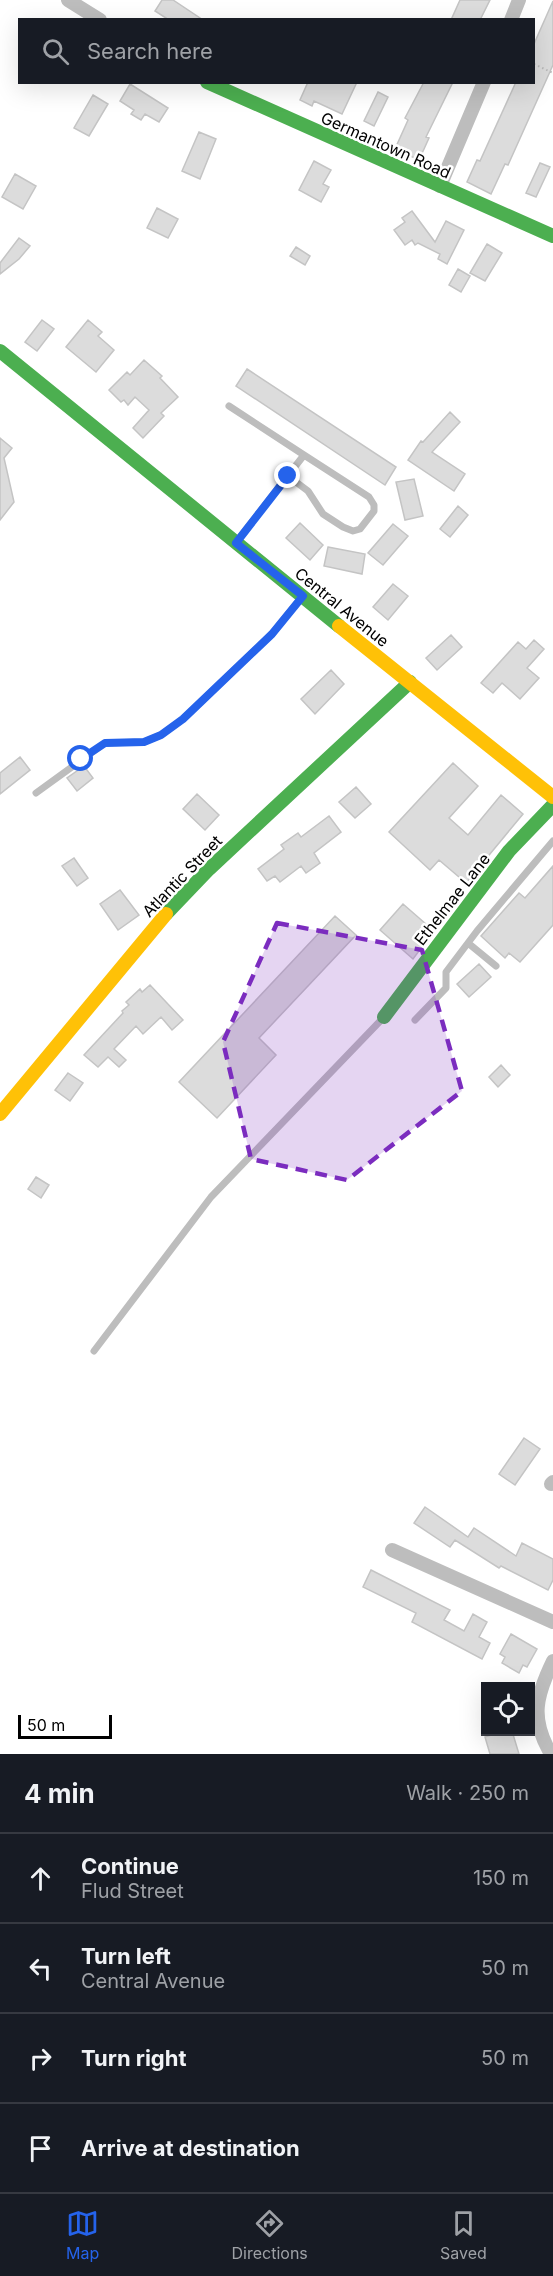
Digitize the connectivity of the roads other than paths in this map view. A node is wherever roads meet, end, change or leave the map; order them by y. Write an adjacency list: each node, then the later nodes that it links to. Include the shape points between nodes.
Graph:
1 (68, 0): 3 (street)
2 (519, 0): 4 (street)
3 (97, 18)
4 (512, 18)
5 (211, 84): 7 (street, Germantown Road)
6 (483, 84): 7 (street)
7 (440, 186): 8 (street, Germantown Road)
8 (553, 236)
9 (0, 351): 13 (street, Central Avenue)
10 (229, 406): 11 (lane)
11 (304, 455): 12 (lane); 12 (lane, via 369,497 374,511 360,529 343,527 323,514 308,491)
12 (288, 476): 13 (lane)
13 (236, 543): 14 (street, Central Avenue)
14 (303, 596): 15 (street, Central Avenue); 16 (lane, via 272,634 183,719 144,742 105,743)
15 (410, 682): 17 (street, Central Avenue); 24 (street, Atlantic Street, via 170,909)
16 (36, 793)
17 (553, 798)
18 (553, 805): 22 (street, Ethelmae Lane, via 509,851)
19 (553, 841): 20 (lane)
20 (468, 943): 21 (lane); 23 (lane, via 446,972 446,987)
21 (496, 966)
22 (384, 1017): 25 (lane, via 211,1197)
23 (415, 1020)
24 (0, 1114)
25 (94, 1351)
26 (392, 1550): 27 (street)
27 (553, 1622)
28 (553, 1661): 29 (street, via 538,1696 536,1712)
29 (551, 1754)

